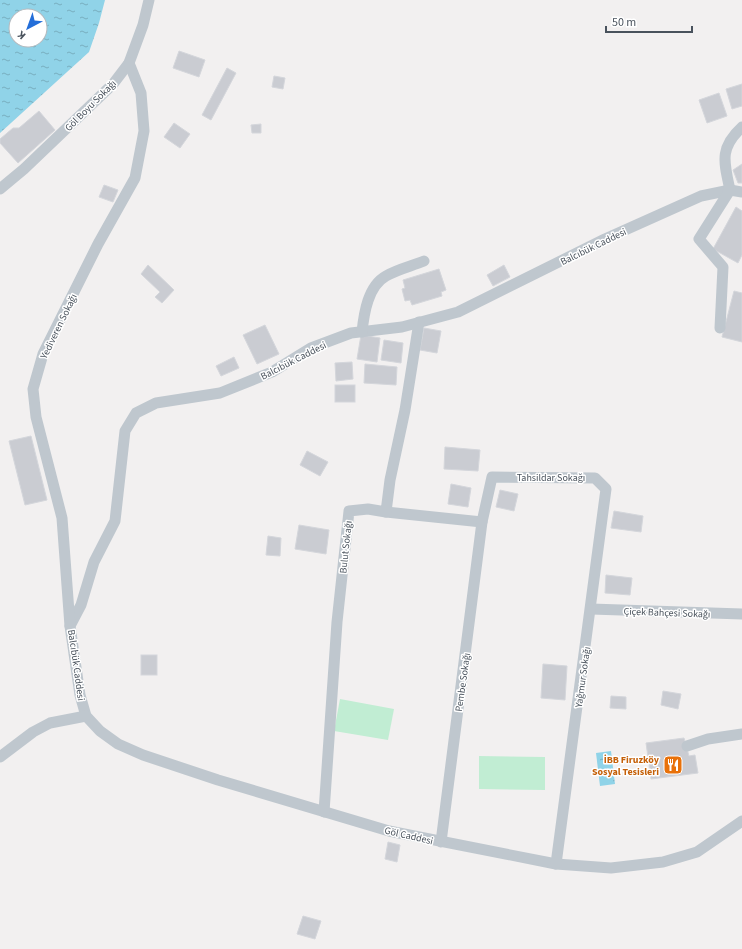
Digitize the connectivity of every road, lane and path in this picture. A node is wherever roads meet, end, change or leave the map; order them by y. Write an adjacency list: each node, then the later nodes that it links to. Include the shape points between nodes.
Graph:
1 (148, 0): 2 (street, Göl Boyu Sokağı, via 143,25)
2 (129, 63): 4 (street, Göl Boyu Sokağı, via 113,84); 17 (street, Yediveren Sokağı, via 141,93 144,131 135,178 98,244 43,354 33,389 36,418 62,518)
3 (742, 127): 5 (street, via 731,137 723,161)
4 (0, 189)
5 (730, 190): 6 (street, Balcıbük Caddesi); 8 (street, Balcıbük Caddesi, via 701,196 667,211 458,312); 9 (street, via 699,239 723,267)
6 (742, 192)
7 (424, 261): 10 (street, via 385,276 375,287 364,311)
8 (419, 322): 10 (street, Balcıbük Caddesi); 13 (street)
9 (720, 328)
10 (362, 332): 17 (street, Balcıbük Caddesi, via 351,333 311,348 272,372 220,393 156,403 136,413 126,431 115,521 94,562 81,605)
11 (492, 477): 12 (street, Tahsildar Sokağı, via 595,478); 14 (street, Pembe Sokağı)
12 (606, 489): 15 (street, Yağmur Sokağı)
13 (386, 512): 14 (street); 22 (street, Bulut Sokağı, via 368,509 349,511 337,622)
14 (482, 522): 24 (street, Pembe Sokağı)
15 (591, 609): 16 (street, Çiçek Bahçesi Sokağı); 25 (street, Yağmur Sokağı)
16 (742, 614)
17 (70, 626): 18 (street, Balcıbük Caddesi, via 80,695)
18 (86, 716): 21 (street, via 50,723 33,732); 22 (street, Göl Caddesi, via 100,731 118,744 143,755)
19 (742, 734): 20 (street, via 708,739)
20 (687, 746)
21 (0, 757)
22 (324, 812): 24 (street, Göl Caddesi, via 389,831)
23 (742, 821): 25 (street, Göl Caddesi, via 697,852 663,862 611,868)
24 (441, 842): 25 (street, Göl Caddesi)
25 (556, 864)

